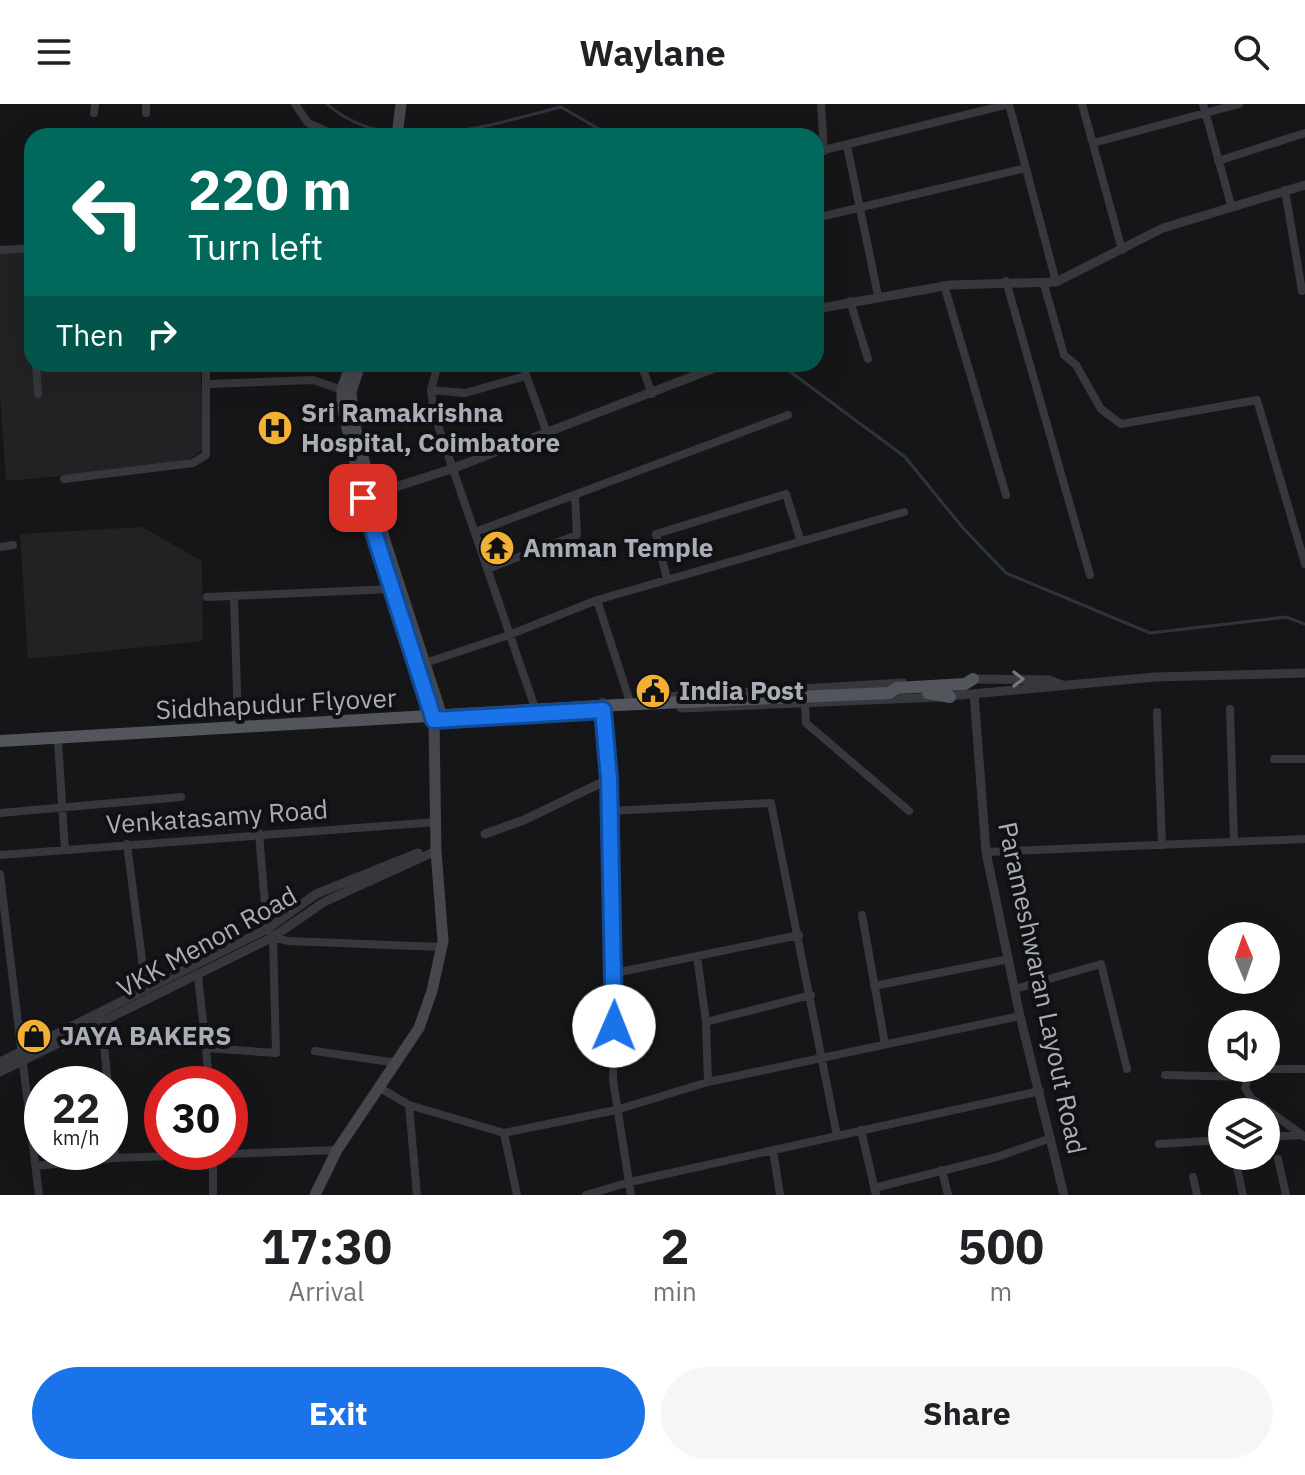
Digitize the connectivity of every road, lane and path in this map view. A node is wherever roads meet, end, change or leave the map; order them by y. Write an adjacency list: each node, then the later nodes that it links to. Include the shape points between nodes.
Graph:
1 (295, 104): 9 (street, via 308,123)
2 (401, 104): 10 (main road)
3 (821, 104): 11 (street)
4 (1009, 104): 14 (street); 17 (street)
5 (1082, 104): 13 (street)
6 (1203, 104): 8 (street)
7 (1239, 104): 8 (street)
8 (1206, 114): 13 (street); 16 (street)
9 (319, 128)
10 (398, 128)
11 (820, 128)
12 (1305, 133): 16 (street)
13 (1093, 143): 25 (street)
14 (847, 146): 15 (street); 21 (street)
15 (824, 151)
16 (1218, 161): 20 (street)
17 (1026, 168): 21 (street); 27 (street)
18 (1305, 185): 19 (street)
19 (1285, 190): 20 (street); 30 (street)
20 (1231, 205): 25 (street, via 1163,228)
21 (860, 209): 22 (street); 31 (street)
22 (824, 216)
23 (24, 248): 24 (street)
24 (0, 250)
25 (1122, 250): 27 (street)
26 (1006, 281): 28 (street); 29 (street); 63 (street)
27 (1056, 282): 28 (street)
28 (1044, 284): 61 (street, via 1064,355 1076,365 1101,409 1121,424 1257,400)
29 (944, 285): 31 (street); 54 (street)
30 (1302, 291)
31 (878, 295): 32 (street)
32 (850, 301): 33 (street); 34 (street)
33 (824, 307)
34 (868, 359)
35 (37, 372): 47 (street)
36 (207, 372): 44 (street)
37 (350, 372): 46 (main road)
38 (356, 372): 46 (main road)
39 (436, 372): 45 (street)
40 (525, 372): 43 (street)
41 (644, 372): 48 (street)
42 (706, 372): 48 (street)
43 (526, 376): 45 (street, via 465,393); 50 (street)
44 (208, 384): 46 (street, via 313,380); 52 (street, via 206,455 193,463)
45 (431, 390): 51 (street)
46 (346, 391): 55 (main road)
47 (38, 394)
48 (652, 394): 50 (street)
49 (788, 415): 53 (street)
50 (547, 433): 51 (street)
51 (454, 468): 55 (street); 57 (street)
52 (64, 479)
53 (575, 495): 57 (street); 62 (street, via 577,535)
54 (1006, 495)
55 (368, 496): 65 (main road); 70 (main road)
56 (904, 512): 58 (street)
57 (475, 532): 62 (street)
58 (800, 539): 64 (street); 64 (street, via 786,494 656,534)
59 (13, 545): 60 (street)
60 (0, 547)
61 (1305, 564)
62 (487, 569): 69 (street)
63 (1090, 575)
64 (667, 579): 68 (street)
65 (392, 589): 67 (street); 83 (main road)
66 (207, 597): 67 (street)
67 (234, 597): 84 (street)
68 (597, 600): 69 (street); 77 (street)
69 (509, 635): 70 (street); 79 (street)
70 (425, 663): 83 (main road)
71 (1305, 673): 73 (street)
72 (973, 679): 73 (street, one-way to 73, via 1049,680); 74 (main road, Siddhapudur Flyover); 77 (street)
73 (1062, 685): 75 (street)
74 (924, 690): 76 (main road, Siddhapudur Flyover); 85 (main road, Siddhapudur Flyover, bridge)
75 (974, 694): 76 (street); 104 (street, Parameshwaran Layout Road)
76 (950, 697): 78 (street)
77 (629, 699): 80 (street)
78 (805, 704): 80 (street); 93 (street, via 806,723)
79 (534, 705): 80 (street); 83 (street)
80 (602, 705): 83 (street); 89 (street)
81 (1230, 709): 99 (street)
82 (1157, 712): 101 (street)
83 (435, 714): 84 (main road); 86 (main road); 95 (main road)
84 (238, 721): 85 (main road)
85 (0, 741): 86 (main road)
86 (58, 742): 91 (street)
87 (1274, 759): 88 (street)
88 (1305, 759)
89 (609, 779): 92 (street); 97 (street)
90 (181, 797): 91 (street)
91 (64, 805): 94 (street); 103 (street)
92 (610, 811): 109 (street, via 771,803); 114 (street)
93 (909, 811)
94 (0, 813)
95 (437, 822): 96 (street, Venkatasamy Road); 102 (main road)
96 (259, 833): 100 (street, Venkatasamy Road); 108 (street)
97 (485, 834)
98 (1305, 839): 99 (street)
99 (1234, 842): 101 (street)
100 (127, 844): 103 (street, Venkatasamy Road); 118 (street)
101 (1162, 845): 104 (street)
102 (436, 849): 108 (street, VKK Menon Road); 111 (main road)
103 (65, 850): 105 (street, Venkatasamy Road)
104 (986, 852): 113 (street, Parameshwaran Layout Road)
105 (0, 855)
106 (0, 874): 110 (street)
107 (862, 915): 116 (street)
108 (270, 933): 111 (street, via 288,941); 115 (street, VKK Menon Road); 118 (street, VKK Menon Road); 124 (street, via 276,1053)
109 (799, 935): 112 (street); 119 (street)
110 (5, 947): 127 (street)
111 (441, 947): 129 (main road, via 419,1028)
112 (697, 956): 114 (street); 122 (street)
113 (1009, 959): 116 (street); 117 (street, Parameshwaran Layout Road)
114 (615, 973): 144 (street)
115 (198, 976): 121 (street, VKK Menon Road); 124 (street)
116 (874, 986): 123 (street)
117 (1015, 989): 120 (street, Parameshwaran Layout Road); 132 (street, via 1101,964)
118 (146, 991): 121 (street, VKK Menon Road)
119 (811, 995): 122 (street); 126 (street)
120 (1020, 1016): 123 (street); 142 (street, Parameshwaran Layout Road)
121 (102, 1019): 127 (street, VKK Menon Road); 130 (street)
122 (706, 1022): 138 (street)
123 (885, 1044): 126 (street)
124 (206, 1048): 131 (street)
125 (315, 1051): 129 (street)
126 (823, 1056): 138 (street); 147 (street)
127 (20, 1058): 128 (street, VKK Menon Road); 135 (street, VKK Menon Road); 140 (street)
128 (0, 1062)
129 (397, 1063): 141 (main road)
130 (106, 1066)
131 (208, 1066)
132 (1127, 1069)
133 (1280, 1069): 134 (street)
134 (1305, 1069)
135 (0, 1072)
136 (1165, 1075): 137 (street)
137 (1208, 1076)
138 (708, 1082): 144 (street)
139 (1247, 1082): 148 (street, via 1251,1098)
140 (24, 1085)
141 (380, 1088): 143 (street); 153 (main road)
142 (1040, 1091): 145 (street); 150 (street, Parameshwaran Layout Road)
143 (409, 1105): 146 (street); 167 (street)
144 (616, 1110): 146 (street); 162 (street)
145 (861, 1130): 147 (street); 163 (street)
146 (504, 1133): 168 (street)
147 (837, 1136): 154 (street)
148 (1303, 1136): 149 (street)
149 (1280, 1137)
150 (1051, 1138): 159 (street); 173 (street, Parameshwaran Layout Road)
151 (1208, 1141): 152 (street)
152 (1159, 1144)
153 (337, 1150): 155 (street); 166 (main road)
154 (773, 1150): 162 (street); 171 (street)
155 (248, 1152)
156 (1280, 1168): 176 (street)
157 (36, 1170): 164 (street)
158 (213, 1170): 165 (street)
159 (942, 1170): 163 (street); 172 (street)
160 (1237, 1170): 175 (street)
161 (1193, 1177): 174 (street)
162 (630, 1182): 169 (street); 170 (street)
163 (875, 1192)
164 (39, 1195)
165 (213, 1195)
166 (315, 1195)
167 (417, 1195)
168 (517, 1195)
169 (586, 1195)
170 (631, 1195)
171 (780, 1195)
172 (948, 1195)
173 (1064, 1195)
174 (1197, 1195)
175 (1243, 1195)
176 (1286, 1195)

